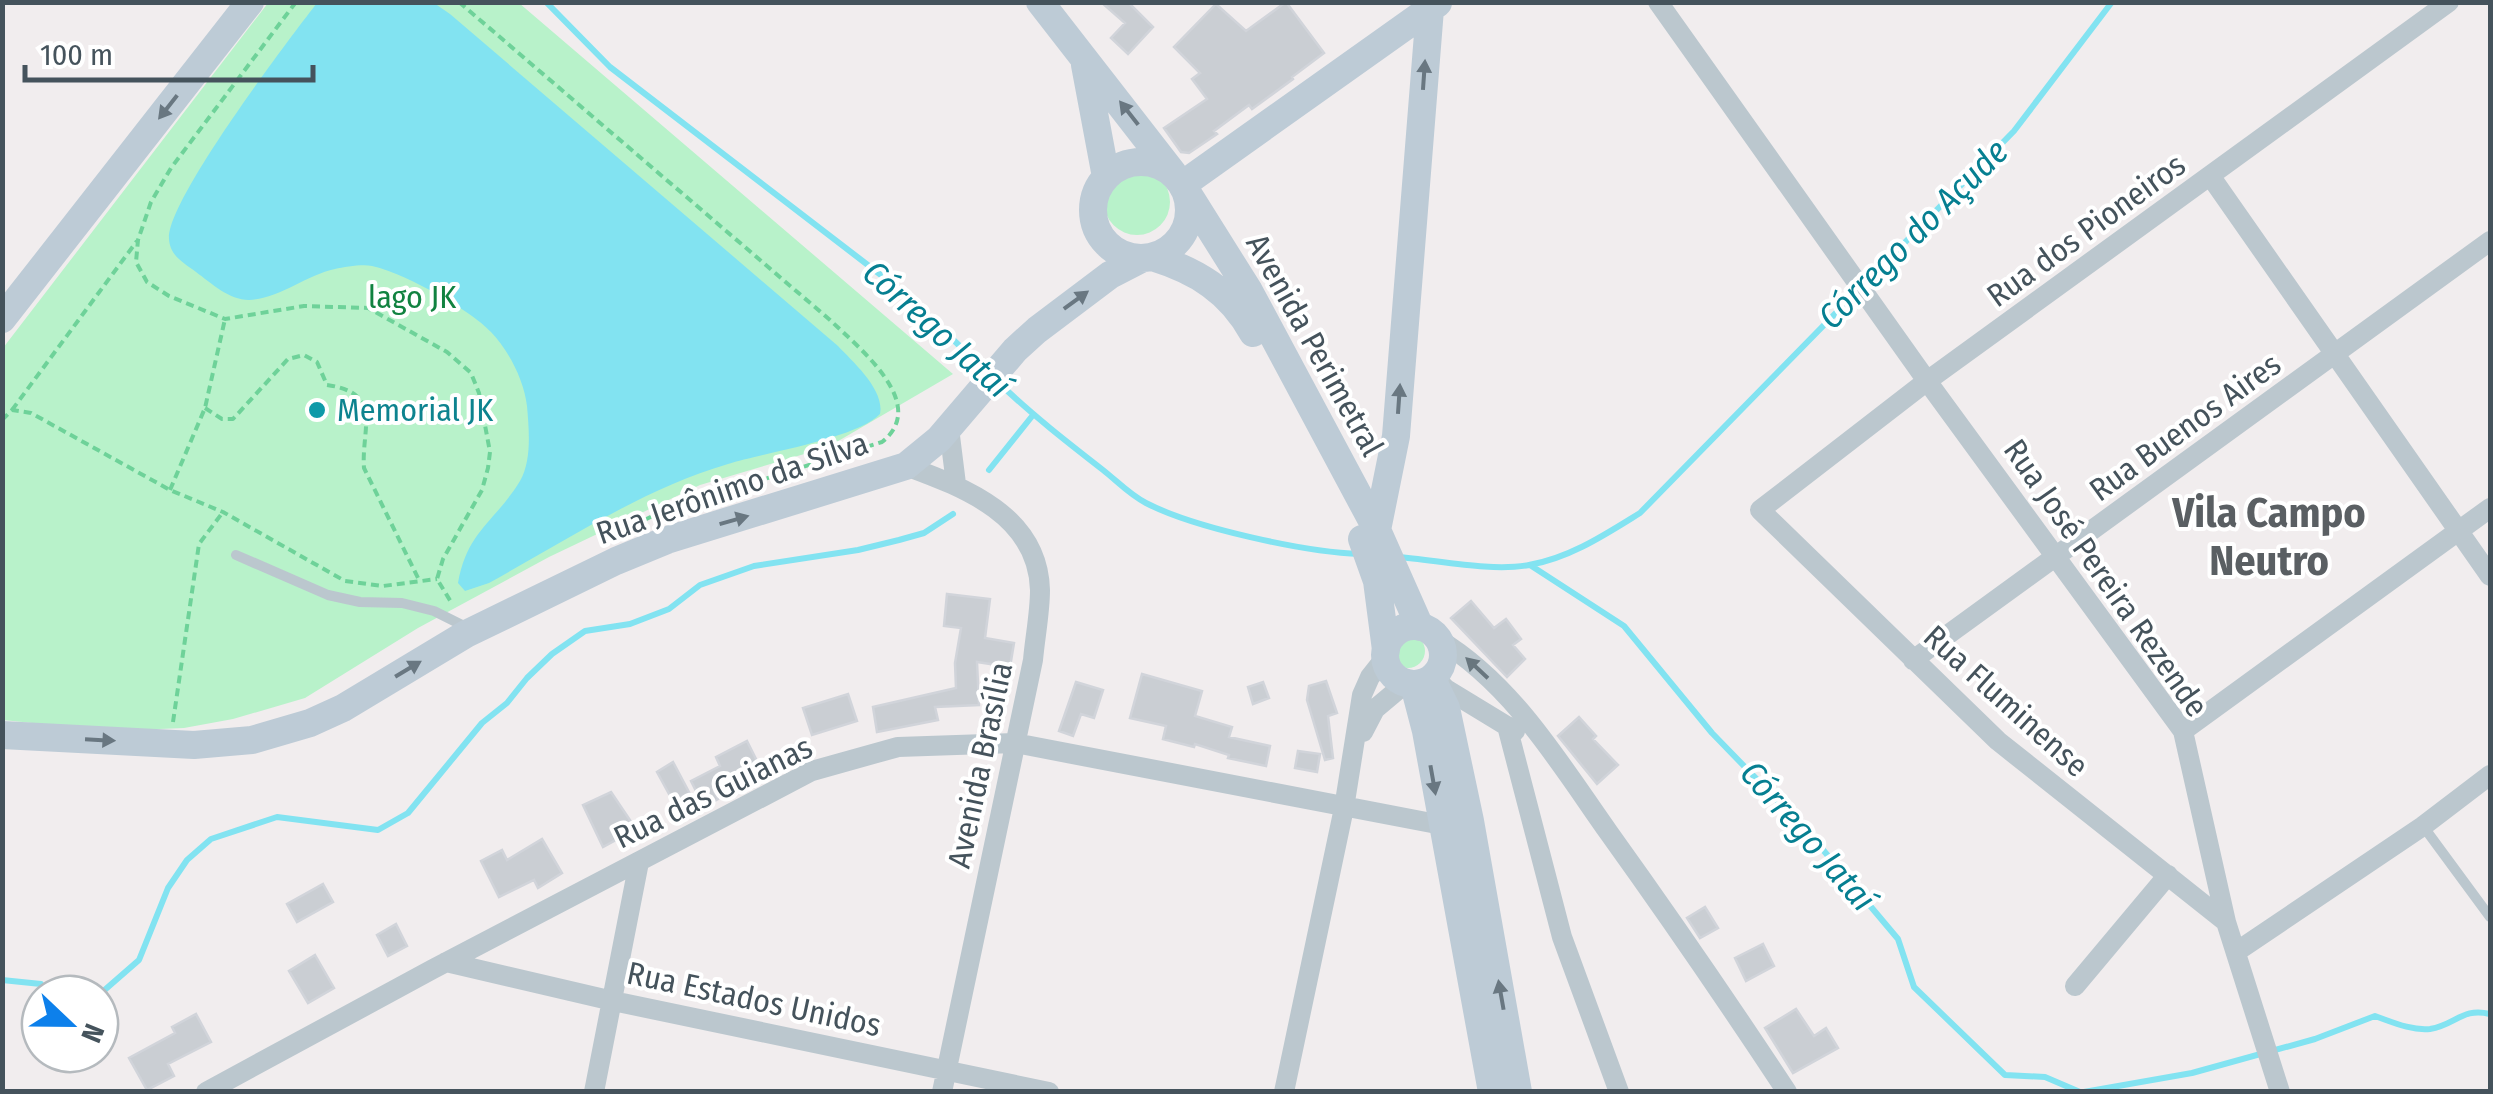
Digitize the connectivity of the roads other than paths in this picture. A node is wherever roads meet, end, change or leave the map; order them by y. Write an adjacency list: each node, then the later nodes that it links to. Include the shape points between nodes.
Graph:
1 (250, 2): 12 (main road, one-way to 12)
2 (1040, 2): 6 (main road, Avenida Perimetral)
3 (1658, 2): 14 (street, Rua José Pereira Rezende)
4 (2449, 2): 8 (street, Rua dos Pioneiros)
5 (1432, 5): 9 (main road); 21 (main road, one-way to 5, via 1396,436)
6 (1082, 54): 7 (main road, Avenida Perimetral); 9 (main road, Avenida Perimetral, one-way to 6)
7 (1106, 177): 9 (main road, via 1132,162 1162,166); 11 (main road, via 1094,202 1097,230 1116,251)
8 (2211, 177): 13 (street); 14 (street, Rua dos Pioneiros)
9 (1180, 183): 11 (main road, via 1189,204 1183,233); 16 (main road, Avenida Perimetral, via 1249,291)
10 (2490, 241): 13 (street, Rua Buenos Aires)
11 (1148, 257): 15 (main road, Rua Jerônimo da Silva, one-way to 11, via 1016,350 1072,302); 16 (main road, Avenida Perimetral, via 1208,280 1227,295)
12 (2, 319)
13 (2334, 356): 22 (street); 24 (street, Rua Buenos Aires)
14 (1927, 381): 20 (street, Rua dos Pioneiros); 24 (street, Rua José Pereira Rezende)
15 (949, 428): 17 (main road, Rua Jerônimo da Silva); 18 (street)
16 (1314, 431): 21 (main road, Avenida Perimetral)
17 (906, 466): 18 (street, Avenida Brasília); 27 (main road, Rua Jerônimo da Silva, one-way to 17, via 667,540)
18 (956, 484): 35 (street, Avenida Brasília, via 1014,521 1035,556 1040,590 1033,660)
19 (2490, 508): 22 (street)
20 (1760, 510): 30 (street, Rua Fluminense)
21 (1371, 531): 26 (main road, Avenida Perimetral, via 1370,559)
22 (2459, 531): 25 (street); 33 (street)
23 (236, 555): 27 (lane, via 328,595 402,603)
24 (2056, 558): 30 (street, Rua Buenos Aires); 33 (street, Rua José Pereira Rezende)
25 (2490, 576)
26 (1392, 598): 28 (main road); 29 (main road)
27 (474, 630): 34 (main road, Rua Jerônimo da Silva, one-way to 27, via 172,744 252,740 342,708)
28 (1429, 633): 29 (main road, via 1411,626 1395,634); 31 (main road, via 1443,655); 37 (street, one-way to 28, via 1477,666)
29 (1386, 654): 31 (main road, via 1392,674); 36 (street, via 1362,695)
30 (1913, 660): 44 (street, Rua Fluminense, via 1998,741)
31 (1421, 681): 32 (street); 36 (street, via 1375,709); 40 (main road, via 1446,708); 41 (main road, one-way to 41)
32 (1507, 726): 37 (street); 61 (street, via 1562,937)
33 (2183, 732): 46 (street, Rua José Pereira Rezende)
34 (2, 735)
35 (1016, 742): 39 (street, Rua das Guianas); 43 (street, Rua das Guianas, via 898,747 812,771); 51 (street, Avenida Brasília)
36 (1356, 747): 39 (street)
37 (1555, 757): 62 (street)
38 (2490, 776): 42 (street)
39 (1344, 808): 41 (street, Rua das Guianas); 58 (street)
40 (1470, 821): 41 (street, Rua das Guianas); 60 (main road, one-way to 40)
41 (1442, 824): 59 (main road)
42 (2423, 826): 45 (lane); 47 (street)
43 (638, 862): 48 (street, Rua das Guianas); 50 (street)
44 (2168, 875): 46 (street, Rua Fluminense); 49 (street)
45 (2490, 916)
46 (2226, 922): 47 (street, Rua José Pereira Rezende)
47 (2236, 952): 53 (street, Rua José Pereira Rezende)
48 (446, 962): 50 (street, Rua Estados Unidos); 52 (street, Rua das Guianas)
49 (2074, 986)
50 (612, 1000): 51 (street, Rua Estados Unidos); 55 (street)
51 (947, 1070): 56 (street, Avenida Brasília); 57 (street, Rua Estados Unidos)
52 (238, 1082): 54 (street, Rua das Guianas)
53 (2278, 1087)
54 (206, 1092)
55 (594, 1092)
56 (942, 1092)
57 (1050, 1092)
58 (1284, 1092)
59 (1492, 1092)
60 (1518, 1092)
61 (1618, 1092)
62 (1786, 1092)

